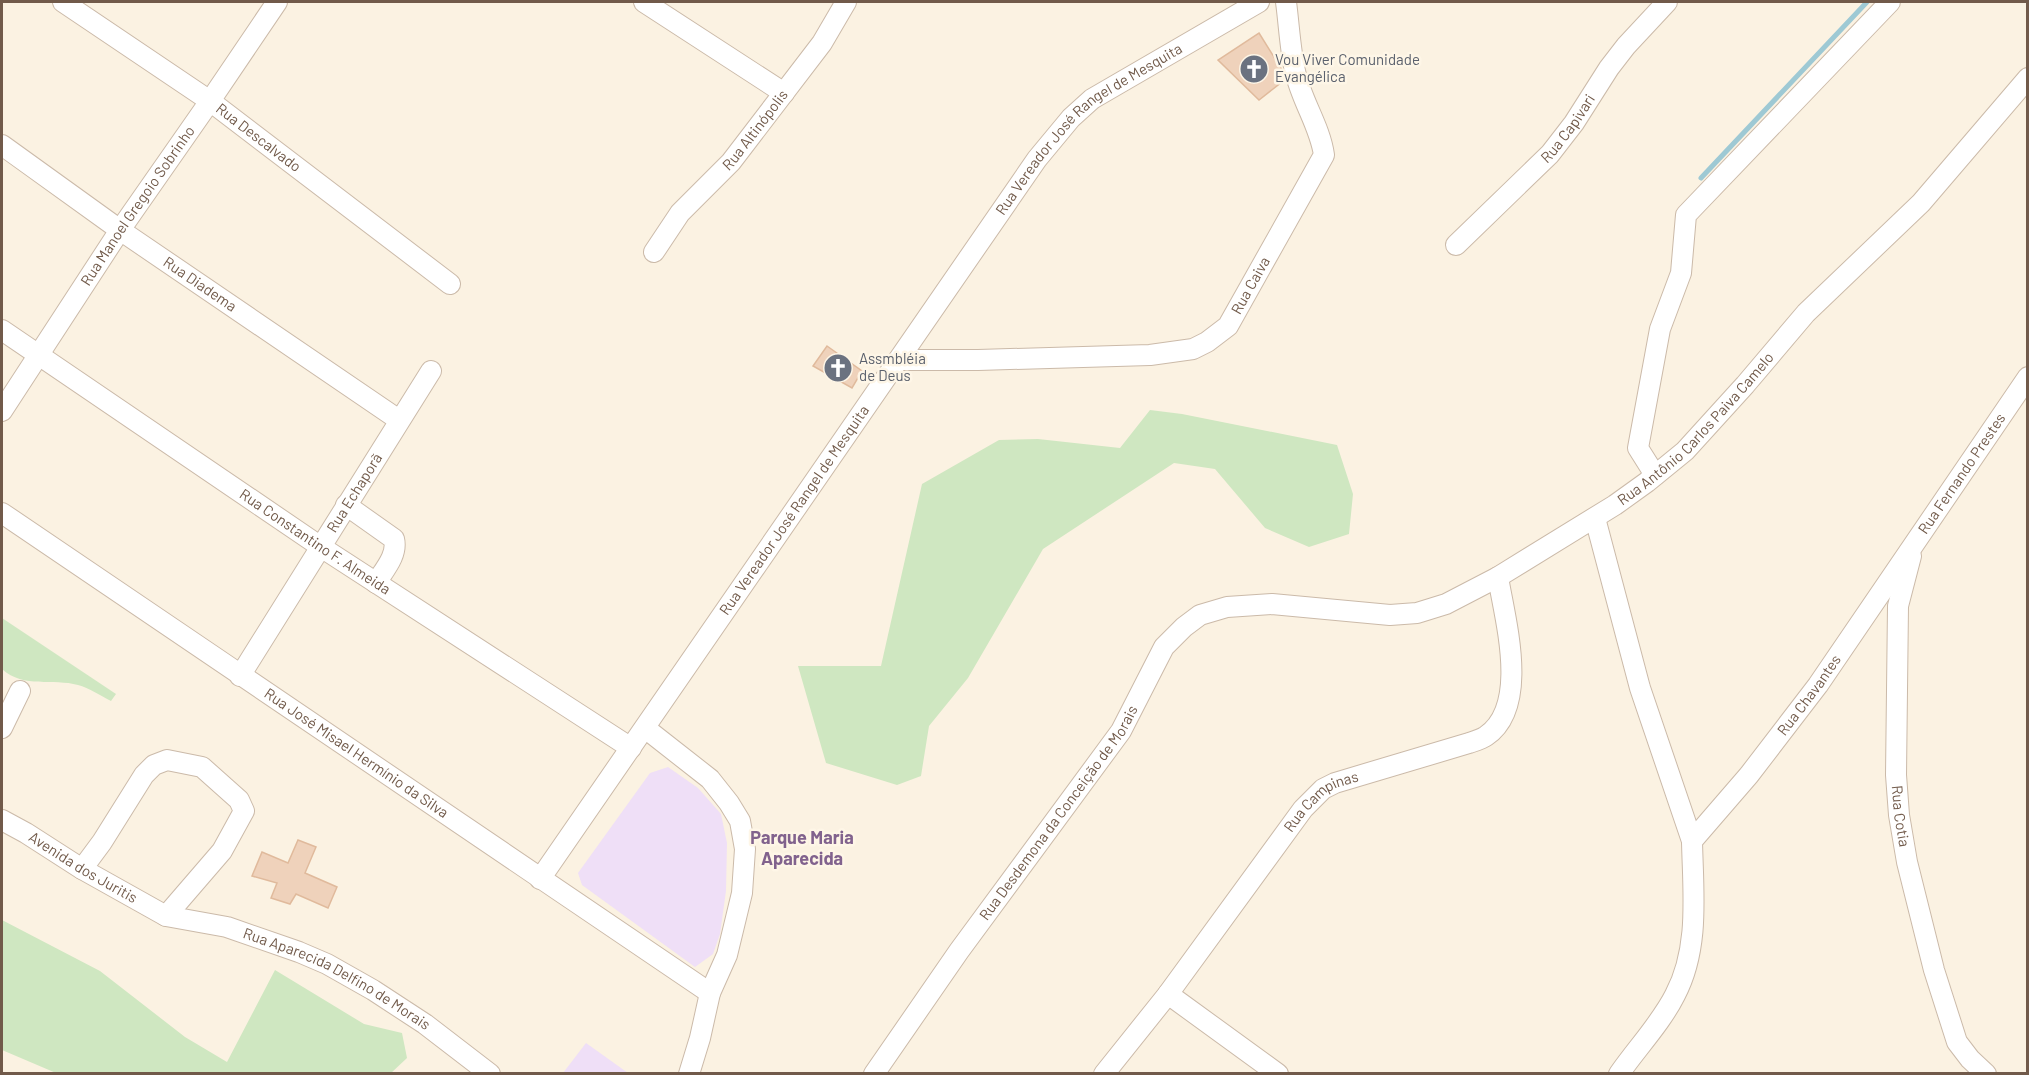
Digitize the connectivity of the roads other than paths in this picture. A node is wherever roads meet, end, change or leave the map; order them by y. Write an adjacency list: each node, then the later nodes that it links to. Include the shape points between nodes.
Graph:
1 (63, 2): 11 (street, Rua Descalvado)
2 (277, 2): 11 (street, Rua Manoel Gregoio Sobrinho)
3 (644, 2): 10 (street)
4 (846, 2): 10 (street, Rua Altinópolis, via 822,43)
5 (1259, 2): 19 (street, Rua Vereador José Rangel de Mesquita, via 1092,99 1071,118 1037,159)
6 (1286, 2): 19 (street, Rua Caiva, via 1295,72 1322,138 1324,155 1228,326 1193,349 1150,355)
7 (1667, 2): 14 (street, Rua Capivari, via 1620,53 1550,154)
8 (1890, 2): 24 (street, via 1686,215 1681,273 1660,329 1638,448)
9 (2028, 78): 24 (street, Rua Antônio Carlos Paiva Camelo, via 1922,203 1806,313 1700,434)
10 (784, 93): 15 (street, Rua Altinópolis, via 731,162 680,213)
11 (210, 101): 13 (street, Rua Manoel Gregoio Sobrinho); 16 (street, Rua Descalvado)
12 (2, 145): 13 (street, Rua Diadema)
13 (120, 230): 18 (street, Rua Manoel Gregoio Sobrinho); 23 (street, Rua Diadema)
14 (1456, 245)
15 (654, 252)
16 (450, 284)
17 (2, 330): 18 (street, Rua Constantino F. Almeida)
18 (38, 355): 22 (street, Rua Manoel Gregoio Sobrinho); 29 (street, Rua Constantino F. Almeida)
19 (900, 360): 36 (street, Rua Vereador José Rangel de Mesquita)
20 (431, 371): 23 (street, Rua Echaporã)
21 (2028, 377): 28 (street, Rua Fernando Prestes)
22 (2, 411)
23 (399, 420): 25 (street, Rua Echaporã)
24 (1655, 475): 27 (street, Rua Antônio Carlos Paiva Camelo)
25 (346, 505): 29 (street, Rua Echaporã); 31 (street, via 394,539 392,556)
26 (2, 513): 33 (street, Rua José Misael Hermínio da Silva)
27 (1595, 518): 30 (street, Rua Antônio Carlos Paiva Camelo); 39 (street, via 1641,688)
28 (1915, 542): 39 (street, Rua Chavantes, via 1818,685); 51 (street, Rua Cotia, via 1898,606 1899,816 1934,970 1957,1042)
29 (321, 547): 31 (street, Rua Constantino F. Almeida); 33 (street, Rua Echaporã)
30 (1498, 577): 32 (street, Rua Antônio Carlos Paiva Camelo, via 1446,604 1417,613 1390,615); 44 (street, Rua Campinas, via 1511,686 1504,716 1496,728 1469,743 1353,776 1323,789)
31 (376, 583): 37 (street, Rua Constantino F. Almeida)
32 (1272, 604): 47 (street, Rua Desdemona da Conceição de Morais, via 1227,607 1200,615 1164,647 1121,731)
33 (240, 676): 41 (street, Rua José Misael Hermínio da Silva)
34 (20, 691): 35 (street)
35 (2, 728)
36 (645, 728): 37 (street, Rua Vereador José Rangel de Mesquita); 43 (street, via 710,779 740,821 745,849 742,892 727,955)
37 (631, 748): 41 (street, Rua Vereador José Rangel de Mesquita)
38 (2, 820): 40 (street, Avenida dos Juritis)
39 (1692, 841): 50 (street, via 1694,918 1690,955 1676,994)
40 (82, 869): 42 (street, Avenida dos Juritis); 42 (street, via 154,765 167,760 202,767 239,800 244,811 222,851)
41 (540, 879): 43 (street, Rua José Misael Hermínio da Silva)
42 (166, 916): 45 (street, Rua Aparecida Delfino de Morais, via 227,927 327,964 425,1024)
43 (710, 993): 46 (street)
44 (1168, 994): 48 (street, Rua Campinas); 49 (street)
45 (490, 1074)
46 (688, 1074)
47 (874, 1074)
48 (1104, 1074)
49 (1278, 1074)
50 (1619, 1074)
51 (1986, 1074)

